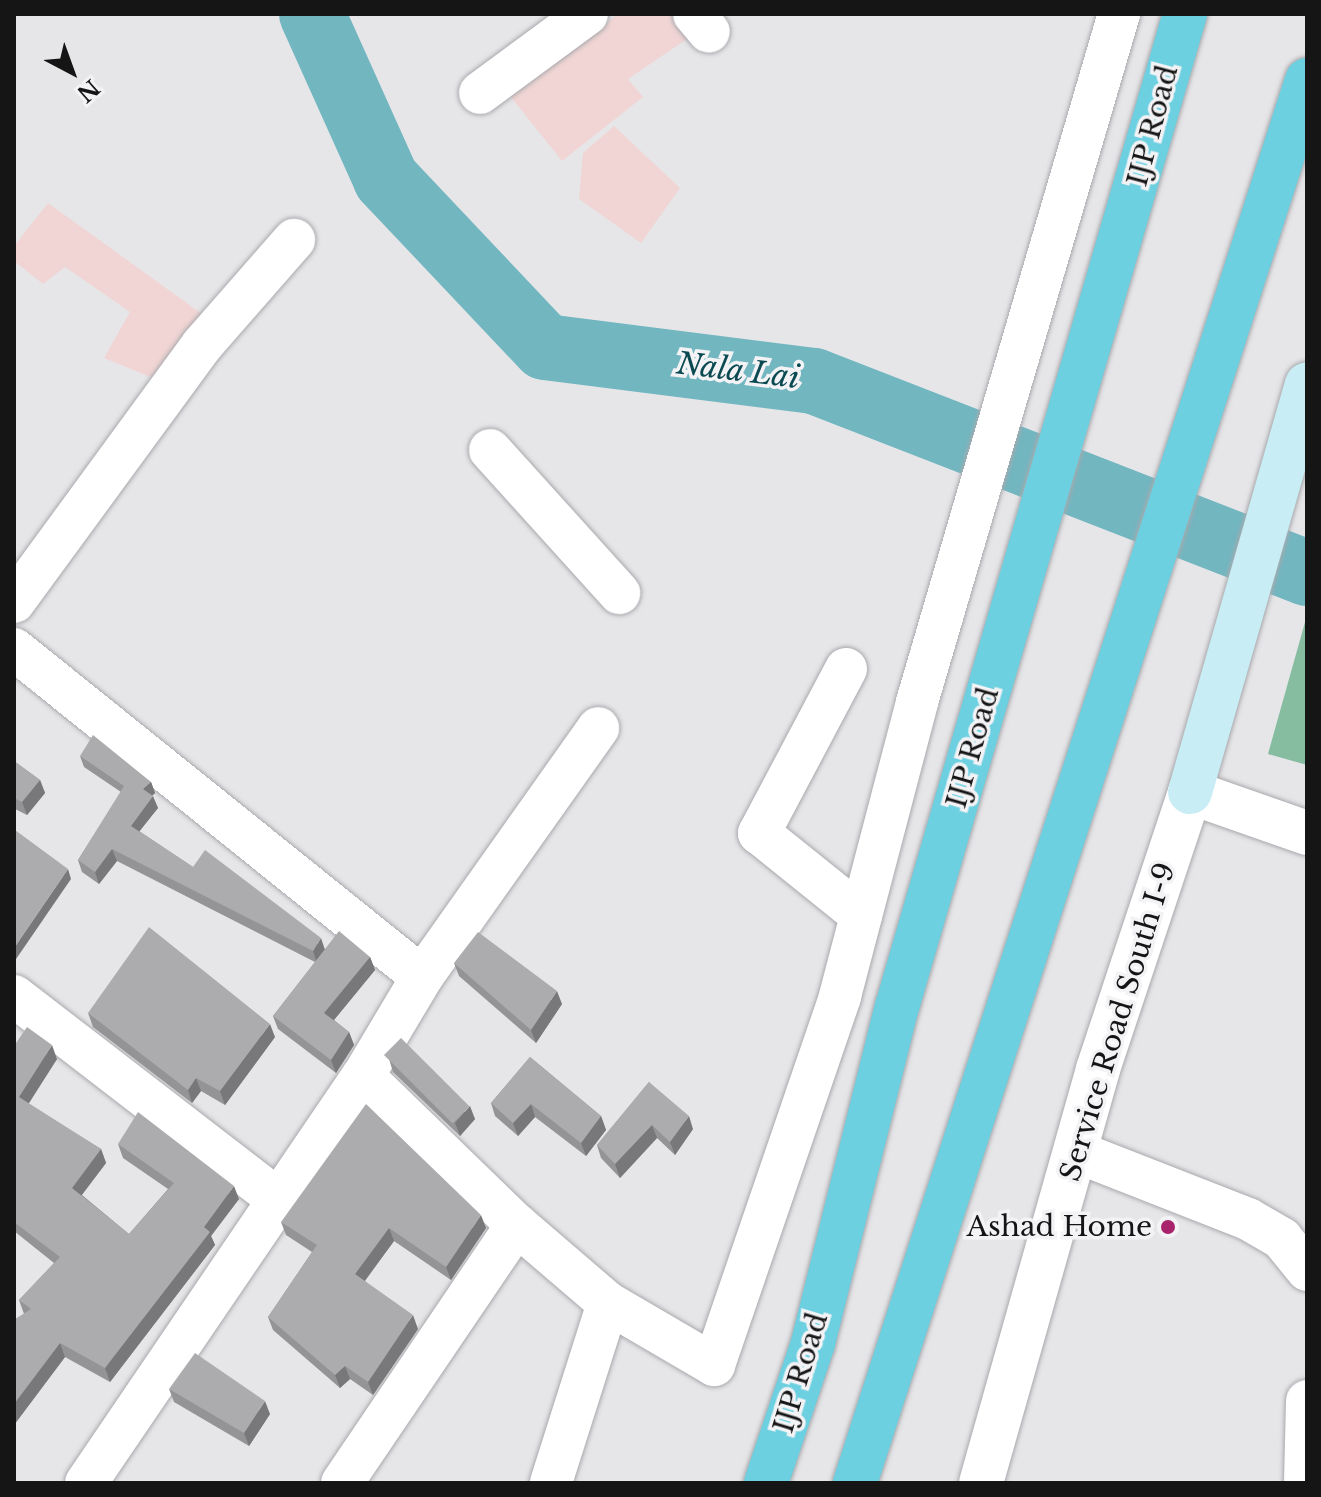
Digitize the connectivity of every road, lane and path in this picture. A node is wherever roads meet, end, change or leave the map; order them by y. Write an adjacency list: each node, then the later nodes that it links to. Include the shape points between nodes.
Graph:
1 (587, 14): 5 (street)
2 (1119, 14): 16 (street, via 917,702)
3 (1185, 14): 20 (highway, IJP Road)
4 (1307, 80): 32 (highway)
5 (480, 93)
6 (294, 240): 10 (street, via 202,345)
7 (1307, 384): 14 (main road)
8 (490, 450): 9 (street)
9 (619, 593)
10 (14, 602)
11 (14, 649): 17 (street)
12 (846, 669): 16 (street, via 759,833)
13 (598, 728): 17 (street)
14 (1193, 773): 15 (street); 22 (street, Service Road South I-9)
15 (1307, 833)
16 (861, 915): 19 (street)
17 (422, 977): 21 (street)
18 (14, 996): 23 (street)
19 (840, 996): 20 (street); 26 (street, via 714,1365)
20 (897, 1007): 31 (highway, IJP Road, via 813,1343)
21 (363, 1076): 23 (street); 24 (street)
22 (1077, 1152): 25 (street, via 1248,1219 1282,1239); 33 (street, Service Road South I-9)
23 (275, 1197): 28 (street)
24 (517, 1225): 26 (street); 29 (street)
25 (1307, 1270)
26 (608, 1303): 30 (street)
27 (1307, 1401): 34 (street)
28 (86, 1483)
29 (342, 1483)
30 (551, 1483)
31 (766, 1483)
32 (855, 1483)
33 (981, 1483)
34 (1305, 1483)

